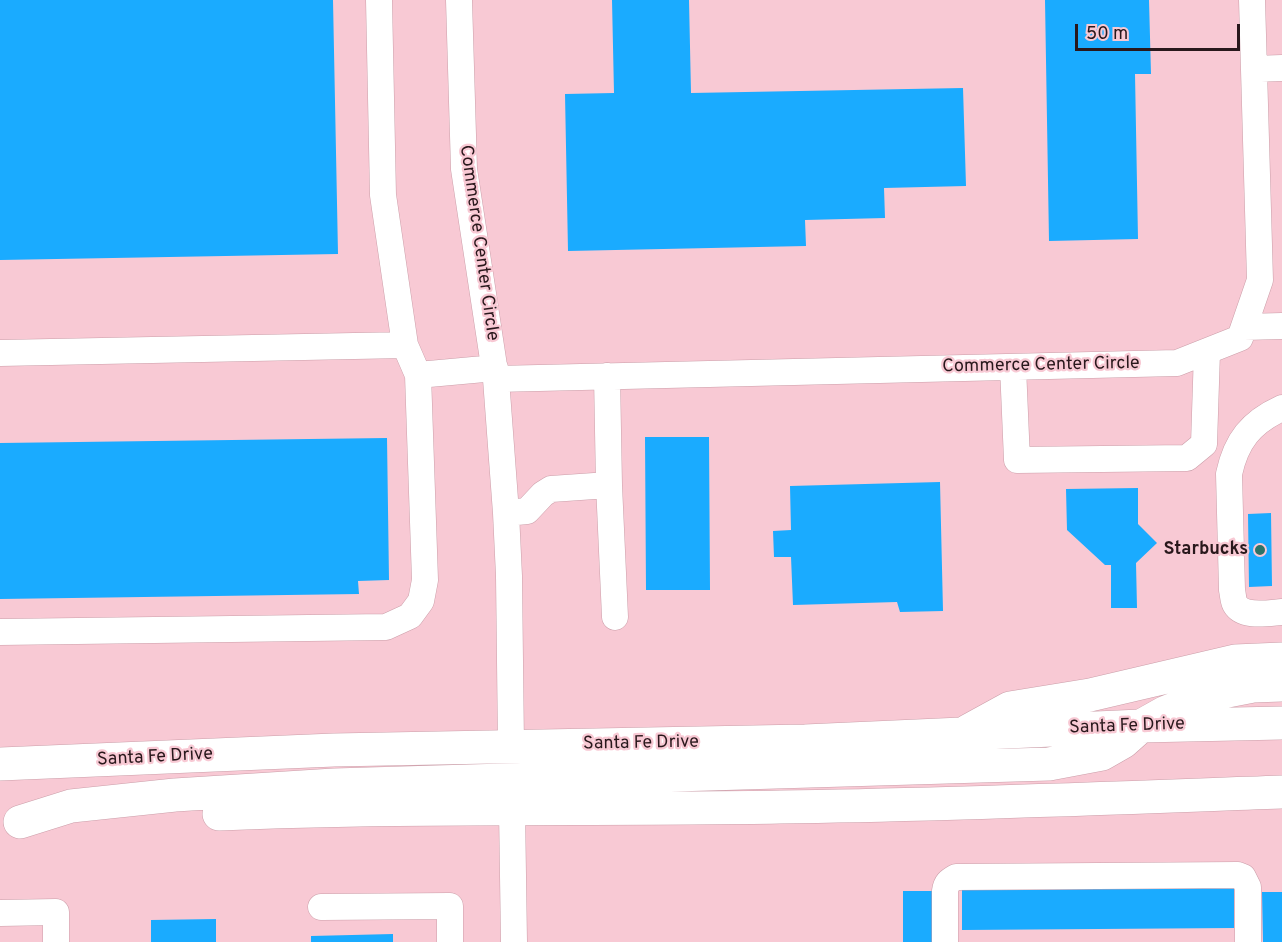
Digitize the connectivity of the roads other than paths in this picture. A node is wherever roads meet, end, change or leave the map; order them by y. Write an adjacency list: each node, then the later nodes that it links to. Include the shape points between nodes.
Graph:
1 (379, 0): 8 (street, via 383,195)
2 (459, 0): 12 (street, Commerce Center Circle, via 464,169)
3 (1252, 0): 5 (street)
4 (1282, 68): 5 (street)
5 (1254, 69): 7 (street, via 1260,280)
6 (1282, 326): 7 (street)
7 (1244, 327): 9 (street, Commerce Center Circle, via 1240,338)
8 (405, 345): 10 (street); 13 (street)
9 (1206, 351): 11 (street, Commerce Center Circle, via 1177,363); 11 (street, via 1204,444 1187,458 1017,460)
10 (0, 352)
11 (1013, 367): 14 (street, Commerce Center Circle)
12 (496, 373): 13 (street); 14 (street, Commerce Center Circle); 17 (street, Commerce Center Circle)
13 (418, 375): 20 (street, via 425,580 422,601 410,616 386,627)
14 (607, 376): 16 (street)
15 (1282, 408): 18 (street, via 1248,431 1238,445 1229,474 1234,603 1248,613)
16 (609, 485): 17 (street, via 551,489 527,512); 19 (street)
17 (506, 513): 26 (street, Commerce Center Circle)
18 (1282, 612)
19 (615, 617)
20 (0, 632)
21 (1282, 659): 25 (highway, via 1235,661 1090,695 1010,708)
22 (1282, 685): 24 (highway, via 1212,694)
23 (1282, 723): 24 (highway, Santa Fe Drive)
24 (1141, 726): 25 (highway, Santa Fe Drive); 30 (highway, via 1102,754 1049,764 334,784 71,806)
25 (963, 734): 26 (highway, Santa Fe Drive)
26 (511, 746): 27 (highway, Santa Fe Drive)
27 (0, 764)
28 (1282, 792): 29 (highway, via 782,807)
29 (512, 809): 30 (highway, via 260,812); 35 (street)
30 (10, 823)
31 (321, 907): 34 (street, via 450,906)
32 (0, 913): 33 (street, via 56,912)
33 (56, 942)
34 (450, 942)
35 (514, 942)
36 (945, 942): 37 (street, via 946,885 956,877 1238,875 1248,887)
37 (1248, 942)

